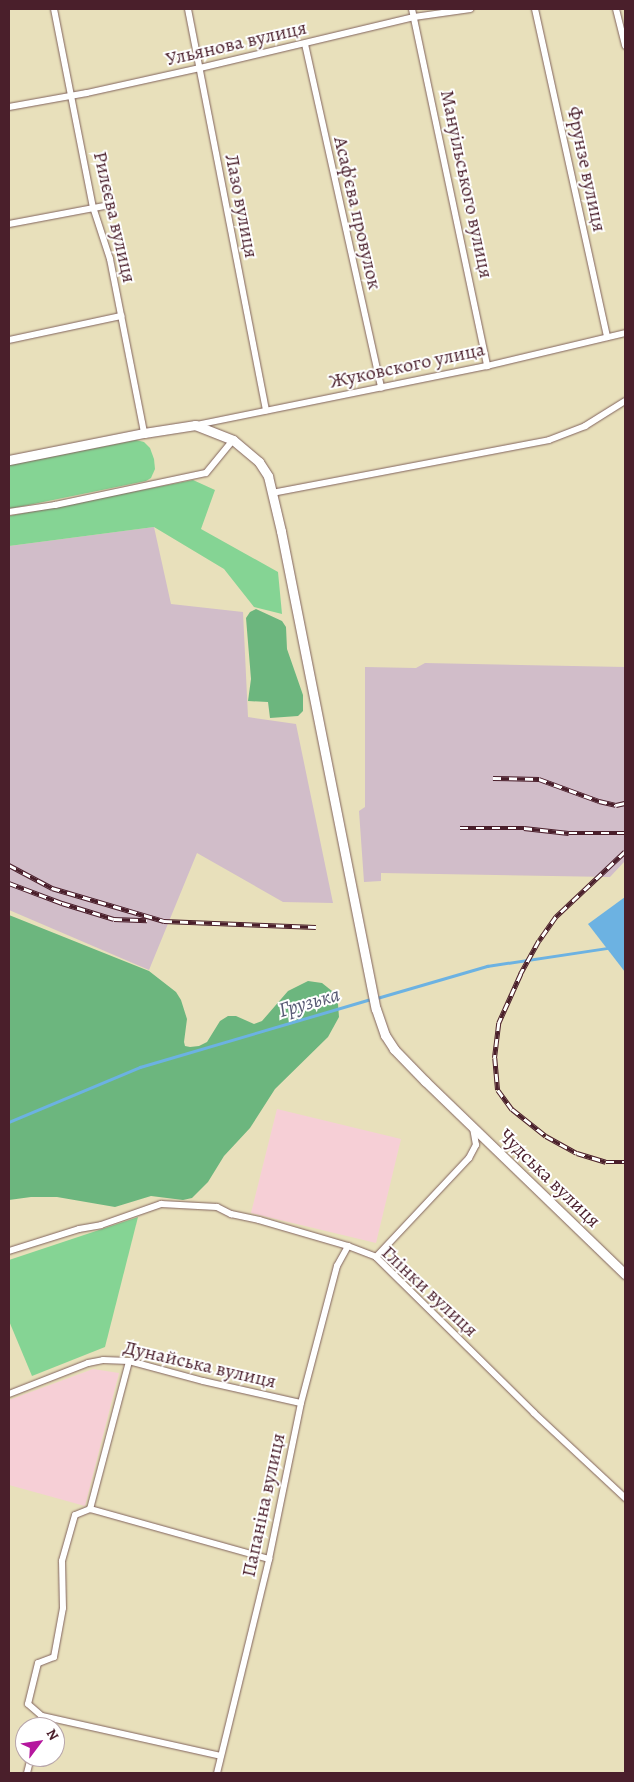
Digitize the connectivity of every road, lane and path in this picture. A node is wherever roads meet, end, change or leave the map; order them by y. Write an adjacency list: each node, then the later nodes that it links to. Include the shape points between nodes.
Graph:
1 (54, 9): 11 (street, Рилєєва вулиця)
2 (188, 9): 10 (street, Лазо вулиця)
3 (412, 9): 7 (street, Мануільського вулиця)
4 (470, 9): 7 (street, Ульянова вулиця)
5 (535, 9): 18 (street, Фрунзе вулиця)
6 (616, 9): 9 (street)
7 (414, 17): 8 (street, Ульянова вулиця); 20 (street, Мануільського вулиця)
8 (306, 44): 10 (street, Ульянова вулиця); 21 (street, Асаф’єва провулок)
9 (625, 46)
10 (200, 68): 11 (street, Ульянова вулиця); 23 (street, Лазо вулиця)
11 (72, 96): 12 (street, Ульянова вулиця); 14 (street, Рилєєва вулиця)
12 (9, 107)
13 (104, 206): 14 (street)
14 (93, 207): 15 (street); 16 (street, Рилєєва вулиця, via 110,259)
15 (9, 224)
16 (121, 316): 19 (street); 25 (street, Рилєєва вулиця)
17 (625, 334): 18 (street, Жуковского улица)
18 (607, 337): 20 (street, Жуковского улица)
19 (9, 340)
20 (487, 366): 21 (street, Жуковского улица)
21 (381, 388): 23 (street, Жуковского улица)
22 (625, 401): 28 (street, via 585,426 549,440)
23 (266, 410): 24 (street, Жуковского улица)
24 (195, 425): 25 (street); 26 (street)
25 (144, 432): 27 (street)
26 (234, 440): 28 (street, Чудська вулиця, via 259,462 268,476); 29 (street, via 206,474)
27 (9, 460)
28 (272, 493): 30 (street, Чудська вулиця, via 376,1009 394,1049)
29 (9, 512)
30 (473, 1128): 33 (street, via 476,1145 469,1158); 34 (street, Чудська вулиця)
31 (348, 1246): 32 (street, Глінки вулиця, via 231,1214 217,1207 161,1204); 33 (street, Глінки вулиця); 37 (street, Папаніна вулиця, via 337,1266)
32 (9, 1251)
33 (376, 1257): 38 (street, Глінки вулиця, via 521,1401)
34 (625, 1274)
35 (129, 1361): 36 (street, Дунайська вулиця, via 88,1362); 37 (street, Дунайська вулиця); 39 (street)
36 (9, 1394)
37 (301, 1403): 40 (street, Папаніна вулиця)
38 (625, 1498)
39 (90, 1509): 40 (street); 41 (street, via 75,1516 62,1561 63,1608 54,1657 38,1663 28,1704)
40 (269, 1559): 42 (street, Папаніна вулиця)
41 (42, 1716): 42 (street)
42 (221, 1756): 43 (street, Папаніна вулиця)
43 (217, 1773)

